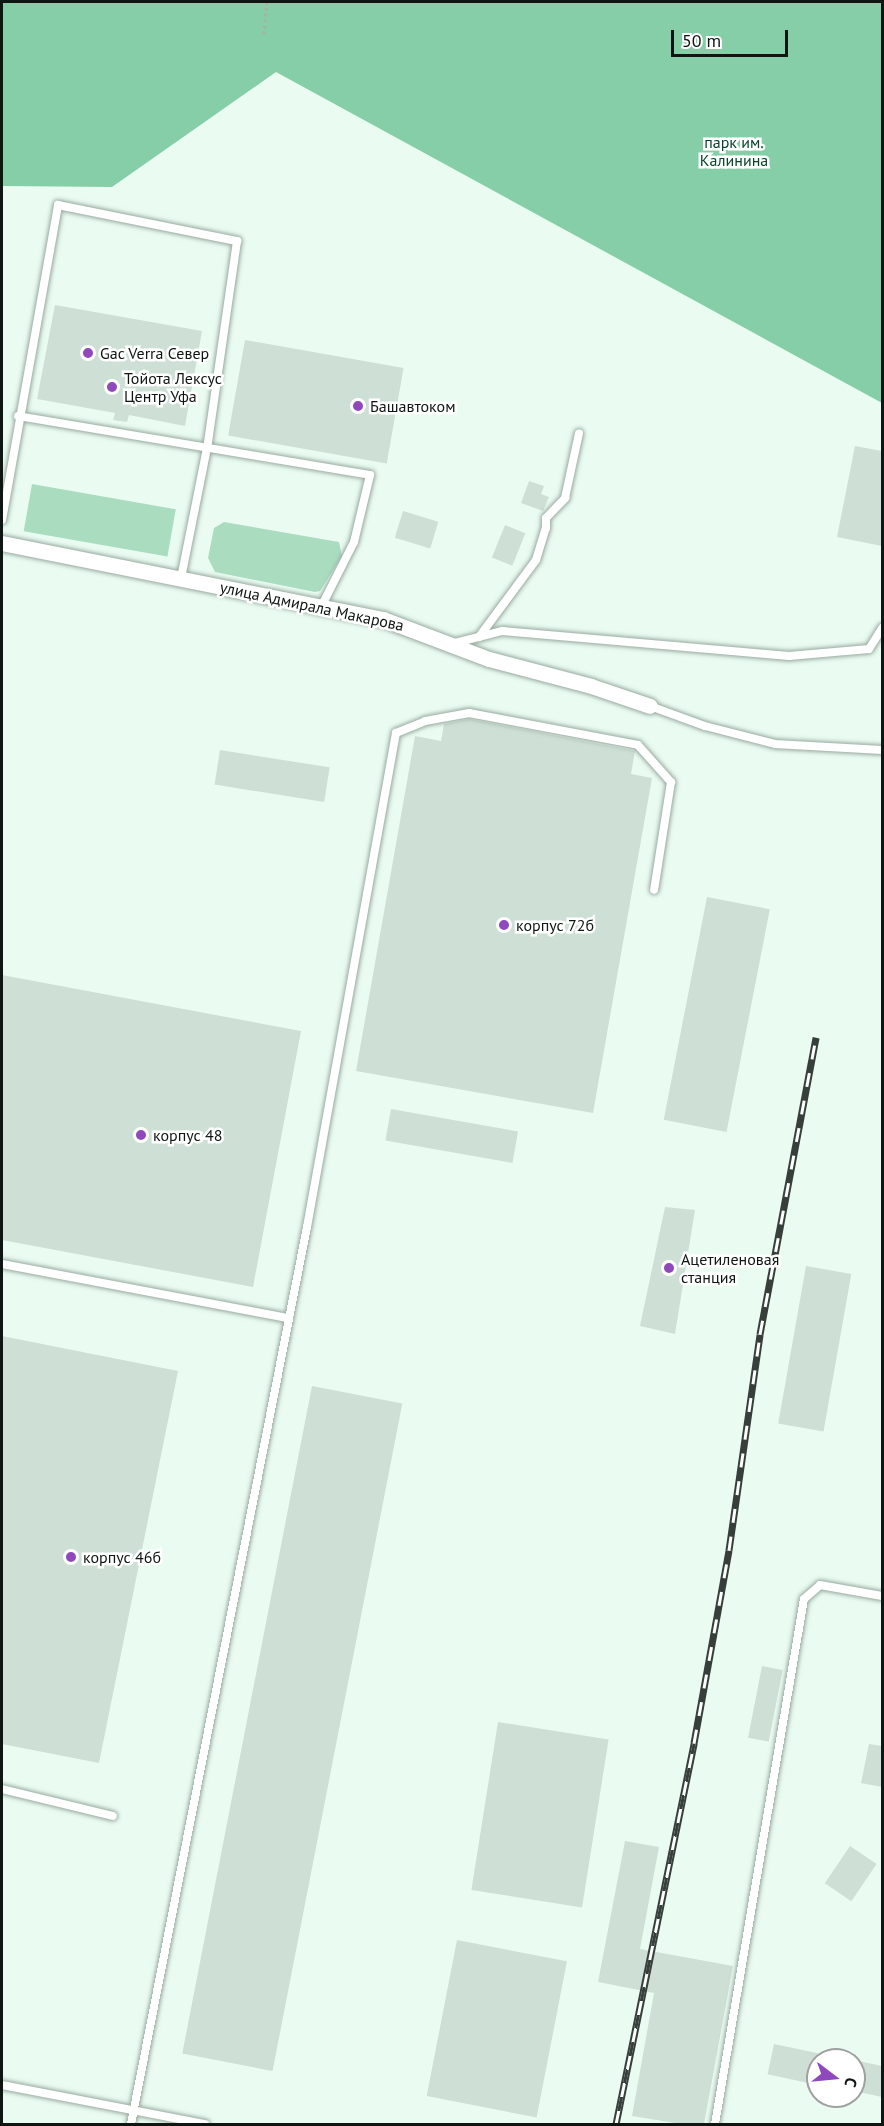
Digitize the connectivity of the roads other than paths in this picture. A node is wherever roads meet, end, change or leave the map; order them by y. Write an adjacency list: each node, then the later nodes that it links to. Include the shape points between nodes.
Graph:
1 (18, 416): 3 (lane); 3 (lane, via 58,205 237,241); 4 (lane)
2 (579, 433): 9 (lane, via 565,498 546,518 536,560)
3 (207, 448): 6 (lane); 7 (lane, via 370,475 354,542)
4 (2, 520)
5 (2, 543): 6 (street, улица Адмирала Макарова)
6 (181, 578): 7 (street, улица Адмирала Макарова)
7 (322, 605): 10 (street, улица Адмирала Макарова, via 402,625)
8 (882, 628): 9 (lane, via 869,648 789,656 502,631)
9 (479, 637): 10 (lane)
10 (450, 644): 11 (street, улица Адмирала Макарова)
11 (650, 706): 12 (lane, via 705,726 775,744)
12 (882, 750)
13 (654, 890): 15 (lane, via 671,782 638,745 469,713 425,721 396,733)
14 (2, 1264): 15 (lane)
15 (289, 1318): 20 (lane)
16 (882, 1596): 23 (lane, via 820,1585 804,1599)
17 (2, 1789): 18 (lane)
18 (113, 1816)
19 (2, 2085): 20 (lane)
20 (134, 2110): 21 (lane); 22 (lane)
21 (132, 2124)
22 (205, 2124)
23 (715, 2124)

